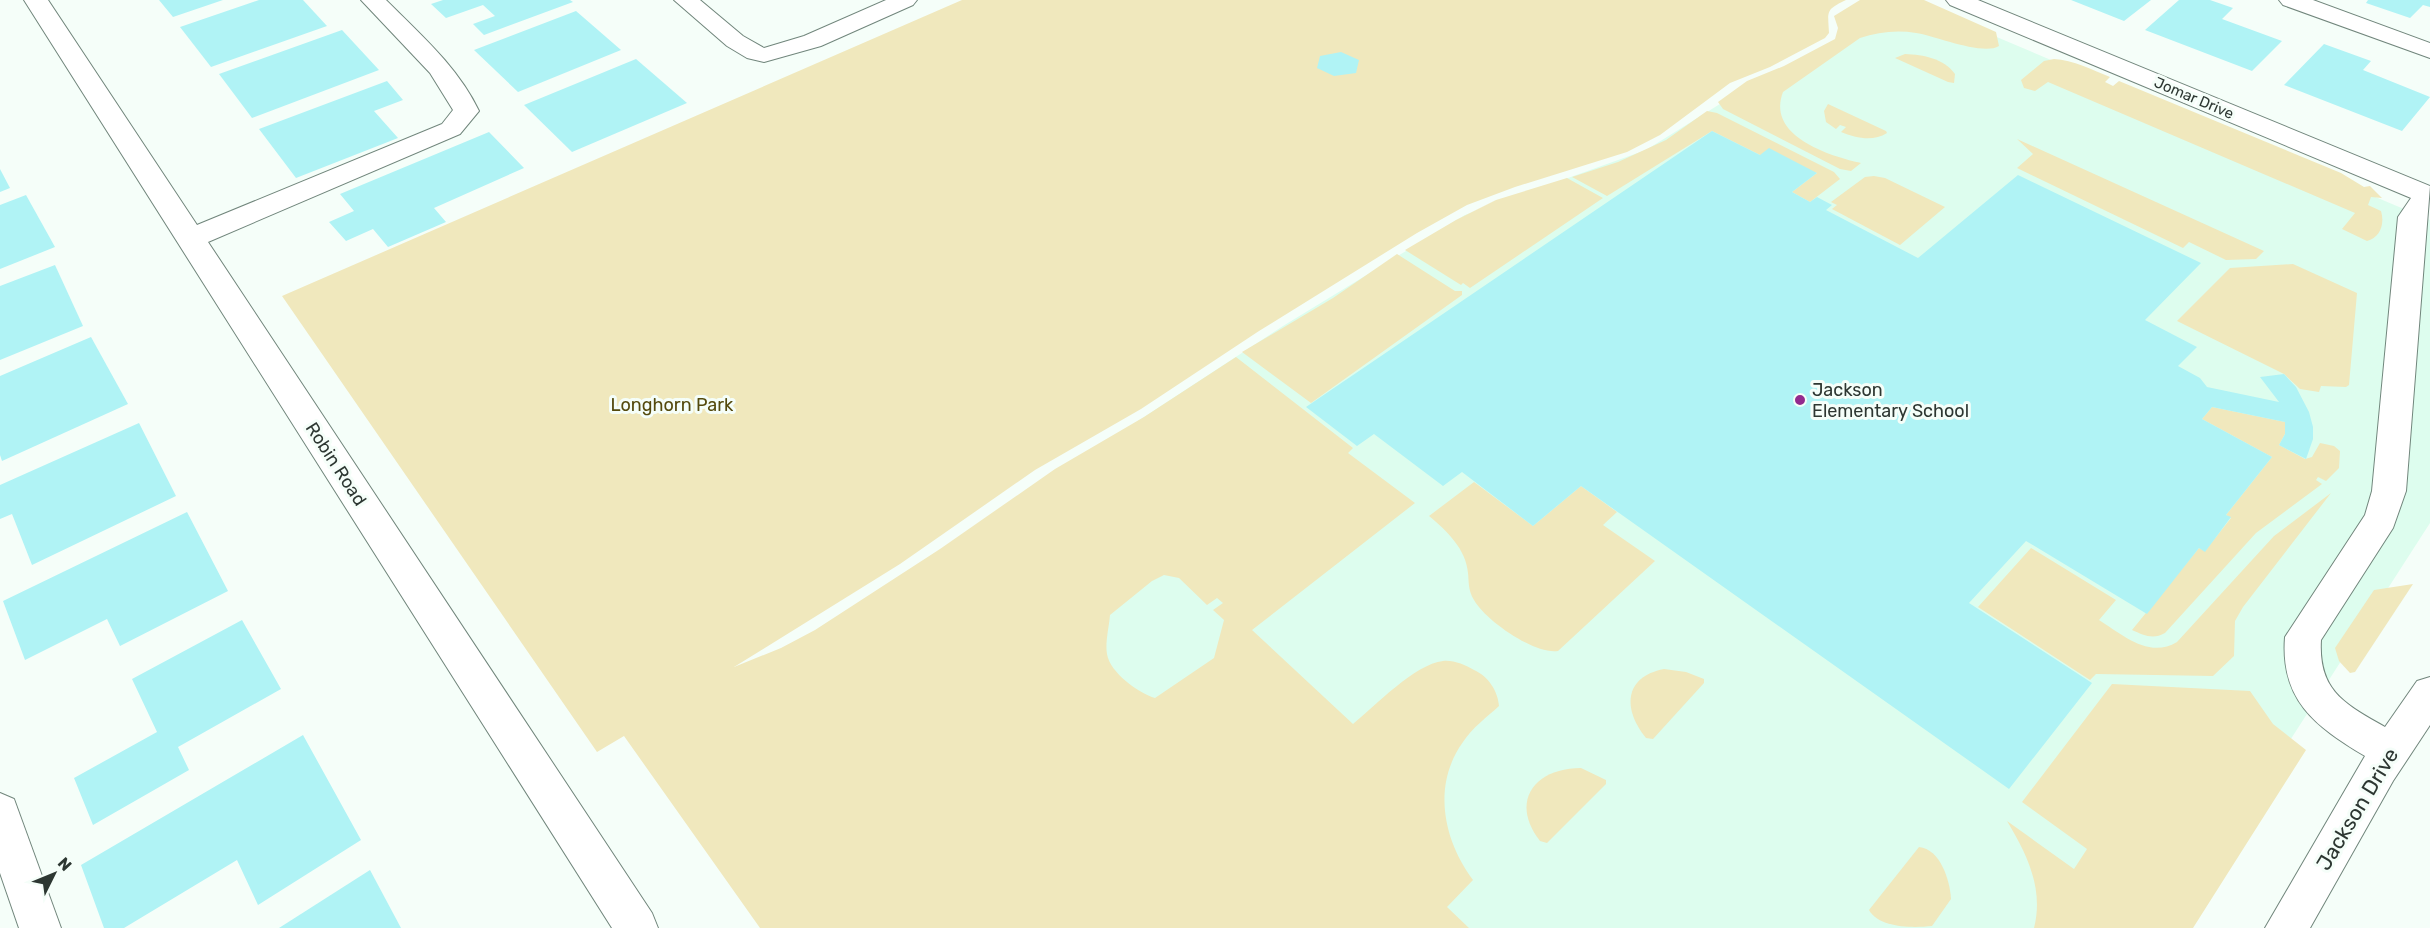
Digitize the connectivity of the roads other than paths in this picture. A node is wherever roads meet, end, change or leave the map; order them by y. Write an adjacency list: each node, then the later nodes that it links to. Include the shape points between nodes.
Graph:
1 (36, 0): 9 (street, Robin Road)
2 (373, 0): 9 (street, via 462,98 466,111 451,129)
3 (686, 0): 4 (street, via 746,47 764,55 785,51)
4 (905, 0)
5 (1958, 0): 8 (street, Jomar Drive)
6 (2291, 0): 7 (street)
7 (2430, 51)
8 (2429, 195): 11 (street, via 2412,217 2385,509 2303,637 2300,654 2301,672 2328,712)
9 (189, 239): 14 (street, Robin Road)
10 (2430, 693): 11 (street, Jackson Drive)
11 (2391, 751): 15 (street, Jackson Drive)
12 (0, 812): 13 (street)
13 (40, 928)
14 (637, 928)
15 (2286, 928)

